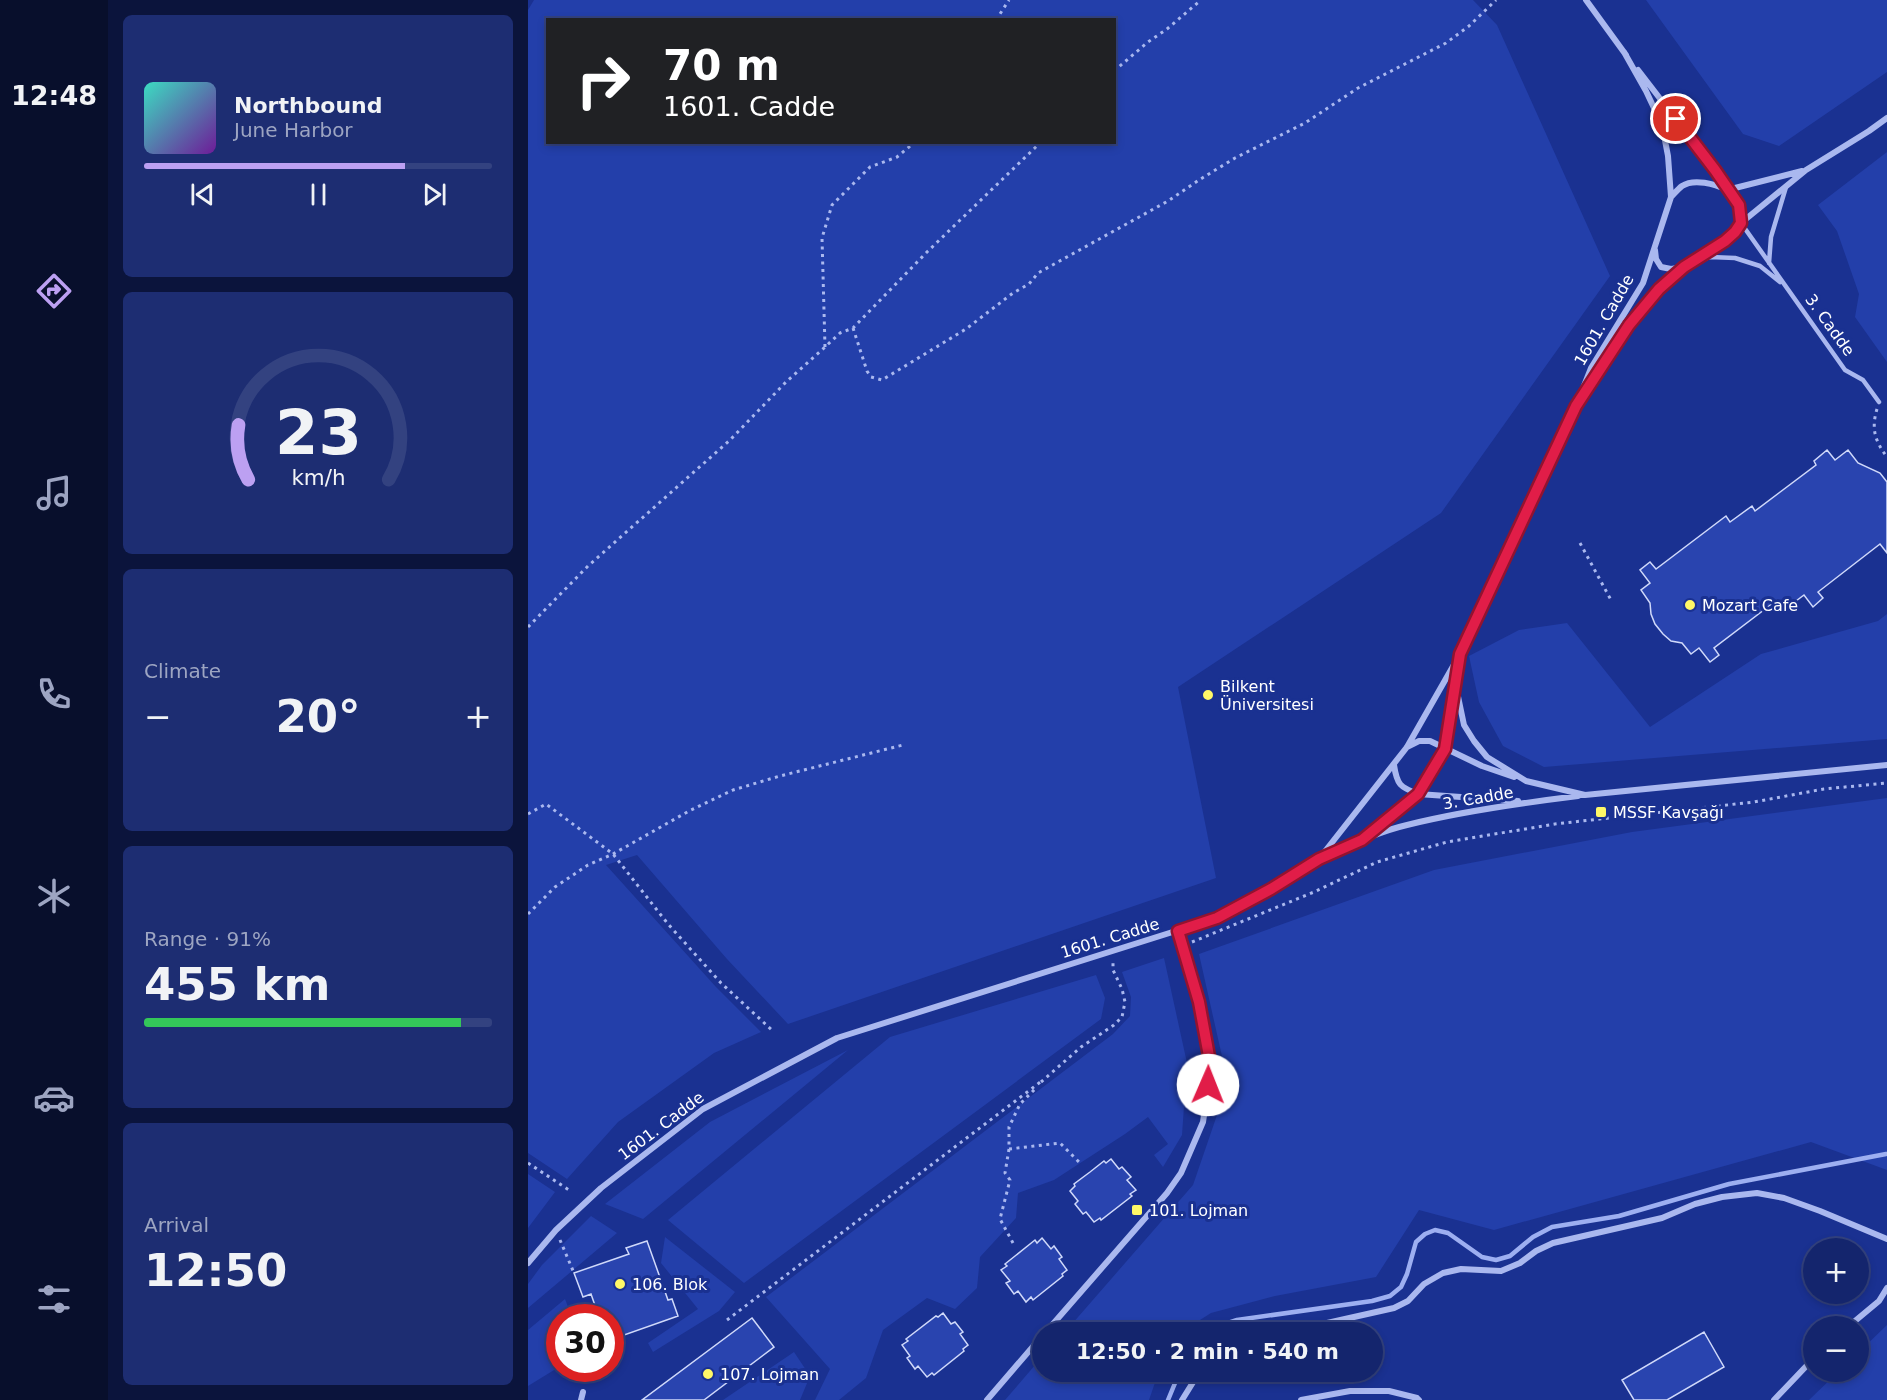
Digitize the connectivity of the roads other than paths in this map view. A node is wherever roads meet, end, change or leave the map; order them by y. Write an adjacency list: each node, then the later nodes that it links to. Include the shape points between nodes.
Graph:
1 (1586, 0): 2 (street)
2 (1624, 52): 6 (street, 3. Cadde); 7 (street, via 1662,125)
3 (1887, 118): 4 (street)
4 (1806, 170): 5 (street); 6 (street)
5 (1786, 186): 8 (street); 10 (lane, via 1771,237)
6 (1727, 190): 7 (street, via 1713,184 1683,184); 8 (street, 3. Cadde, via 1739,205)
7 (1671, 197): 9 (street)
8 (1741, 223): 10 (lane, 3. Cadde); 11 (street, via 1725,241)
9 (1655, 246): 11 (street, via 1661,267); 14 (street, 1601. Cadde, via 1643,283 1591,368)
10 (1769, 263): 12 (lane, 3. Cadde)
11 (1684, 267): 12 (lane, 3. Cadde, via 1710,257 1735,258 1760,266); 14 (street, 1601. Cadde, via 1659,289 1629,325)
12 (1785, 286): 13 (lane, 3. Cadde, via 1845,370 1863,380)
13 (1879, 402)
14 (1576, 406): 15 (street, 1601. Cadde)
15 (1460, 654): 16 (street, 3. Cadde); 17 (street, 1601. Cadde)
16 (1455, 682): 18 (street, 3. Cadde); 21 (street, via 1464,725 1474,741 1487,757)
17 (1407, 747): 18 (street, 3. Cadde, via 1430,741); 19 (street, 1601. Cadde)
18 (1445, 749): 21 (street, 3. Cadde); 22 (street, 3. Cadde)
19 (1394, 765): 22 (street, 3. Cadde, via 1396,779 1404,789); 26 (street, 1601. Cadde)
20 (1887, 765): 23 (street)
21 (1526, 781): 23 (street)
22 (1418, 794): 24 (street, 3. Cadde); 25 (street, 3. Cadde)
23 (1585, 795): 24 (street, 3. Cadde)
24 (1531, 802): 25 (street, 3. Cadde, via 1405,825)
25 (1362, 840): 26 (street, 3. Cadde)
26 (1319, 859): 27 (street, 1601. Cadde, via 1217,918)
27 (1178, 931): 29 (street, 1601. Cadde, via 837,1038 703,1109 601,1188); 32 (street, via 1199,1002 1211,1067 1203,1122 1181,1173 1167,1193)
28 (1887, 1239): 33 (street, via 1784,1198 1757,1193 1722,1197 1662,1218 1553,1243 1501,1271 1461,1269 1443,1273 1394,1308)
29 (528, 1263)
30 (1887, 1288): 31 (street)
31 (1861, 1316)
32 (1055, 1322)
33 (1332, 1322)
34 (1032, 1348): 39 (street)
35 (1803, 1370): 43 (street)
36 (1193, 1382): 40 (street)
37 (583, 1392): 38 (street)
38 (581, 1400)
39 (987, 1400)
40 (1182, 1400)
41 (1302, 1400): 42 (street, via 1350,1391 1389,1391)
42 (1419, 1400)
43 (1774, 1400)

